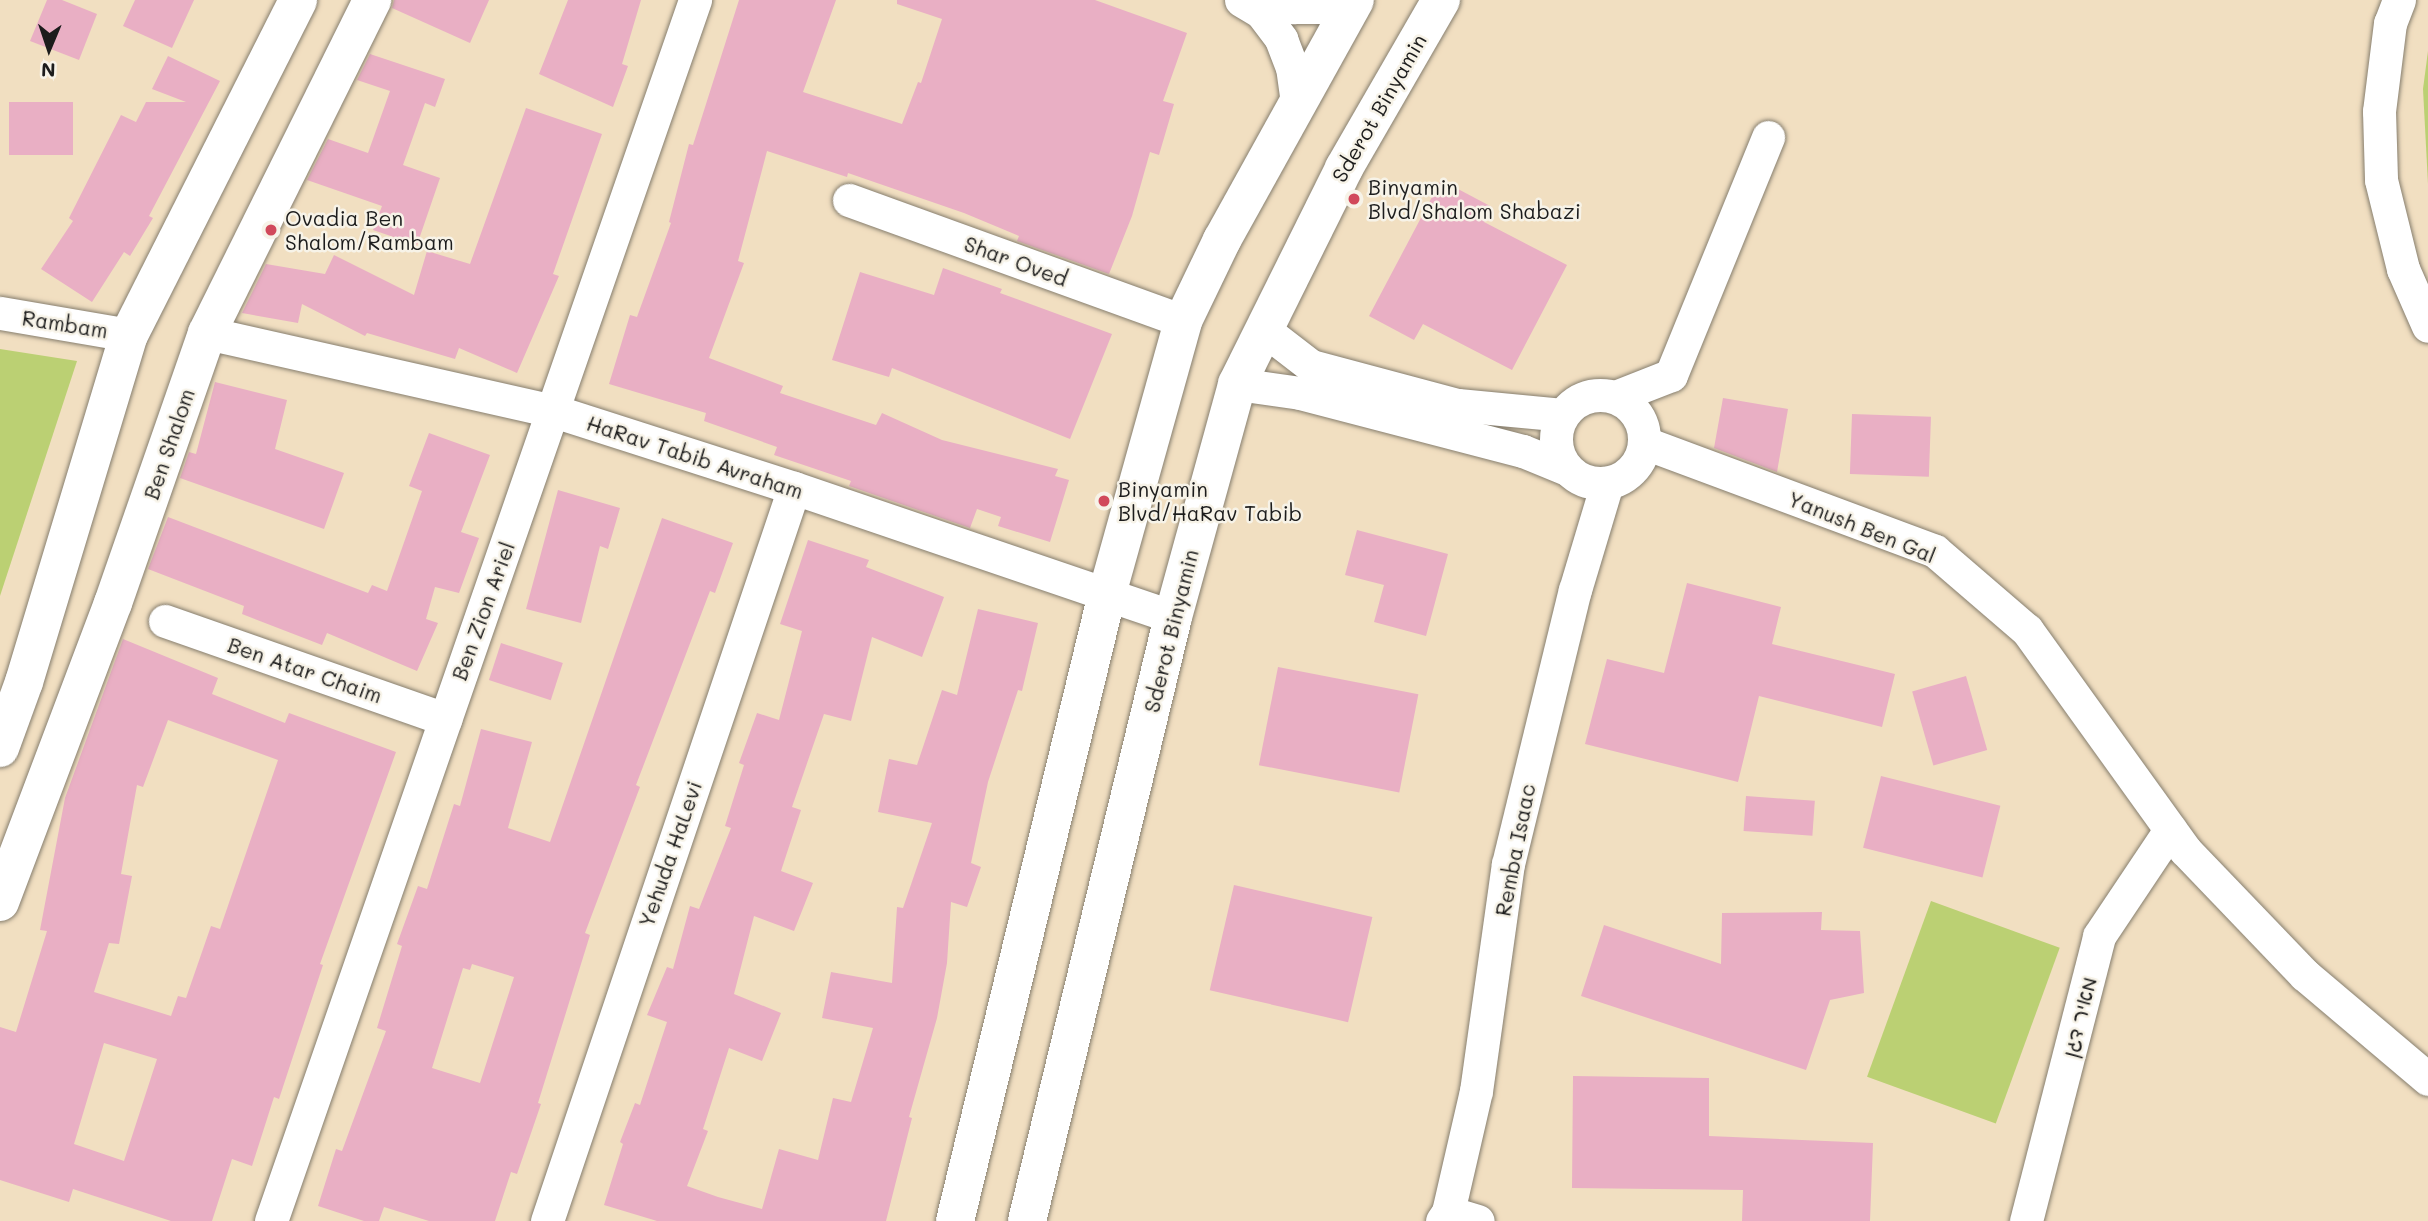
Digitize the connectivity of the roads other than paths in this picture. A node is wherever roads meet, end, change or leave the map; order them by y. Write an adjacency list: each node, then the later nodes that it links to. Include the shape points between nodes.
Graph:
1 (298, 0): 18 (main road)
2 (372, 0): 17 (main road, Ben Shalom)
3 (695, 0): 21 (street, Ben Zion Ariel)
4 (1241, 0): 10 (street, via 1261,12 1281,39 1292,67)
5 (1256, 0): 6 (street, via 1319,7)
6 (1343, 0)
7 (1355, 0): 10 (main road)
8 (1441, 0): 16 (main road, Sderot Binyamin, via 1344,168)
9 (2399, 0): 15 (street, via 2390,23 2379,111 2381,180 2403,269)
10 (1297, 103): 14 (main road)
11 (1768, 137): 20 (street, via 1671,375)
12 (849, 200): 14 (street, Shar Oved)
13 (0, 313): 18 (street, Rambam)
14 (1183, 321): 27 (main road)
15 (2428, 326)
16 (1264, 329): 19 (main road, Sderot Binyamin); 22 (street, via 1311,366 1458,405)
17 (207, 333): 21 (street, HaRav Tabib Avraham); 33 (main road, Ben Shalom, via 113,603)
18 (129, 335): 31 (main road)
19 (1237, 384): 24 (street, via 1300,393 1523,451); 28 (main road, Sderot Binyamin)
20 (1615, 397): 22 (street, via 1586,397); 23 (street, via 1638,415)
21 (554, 411): 26 (street, HaRav Tabib Avraham); 30 (street, Ben Zion Ariel)
22 (1563, 415): 24 (street, via 1556,443)
23 (1645, 443): 25 (street, via 1633,469); 32 (street, Yanush Ben Gal, via 1935,551 2027,630)
24 (1567, 469): 25 (street, via 1593,483)
25 (1607, 483): 35 (street, Remba Isaac, via 1575,590 1508,864)
26 (794, 488): 27 (street, HaRav Tabib Avraham); 37 (street, Yehuda HaLevi)
27 (1107, 594): 28 (street, HaRav Tabib Avraham); 38 (main road)
28 (1173, 617): 39 (main road, Sderot Binyamin)
29 (165, 621): 30 (street, Ben Atar Chaim)
30 (445, 719): 36 (street, Ben Zion Ariel)
31 (0, 748)
32 (2171, 830): 34 (street, Yanush Ben Gal, via 2305,975); 40 (street, מאיר דגן, via 2099,936)
33 (0, 902)
34 (2428, 1079)
35 (1456, 1218)
36 (271, 1221)
37 (547, 1221)
38 (955, 1221)
39 (1027, 1221)
40 (2026, 1221)

